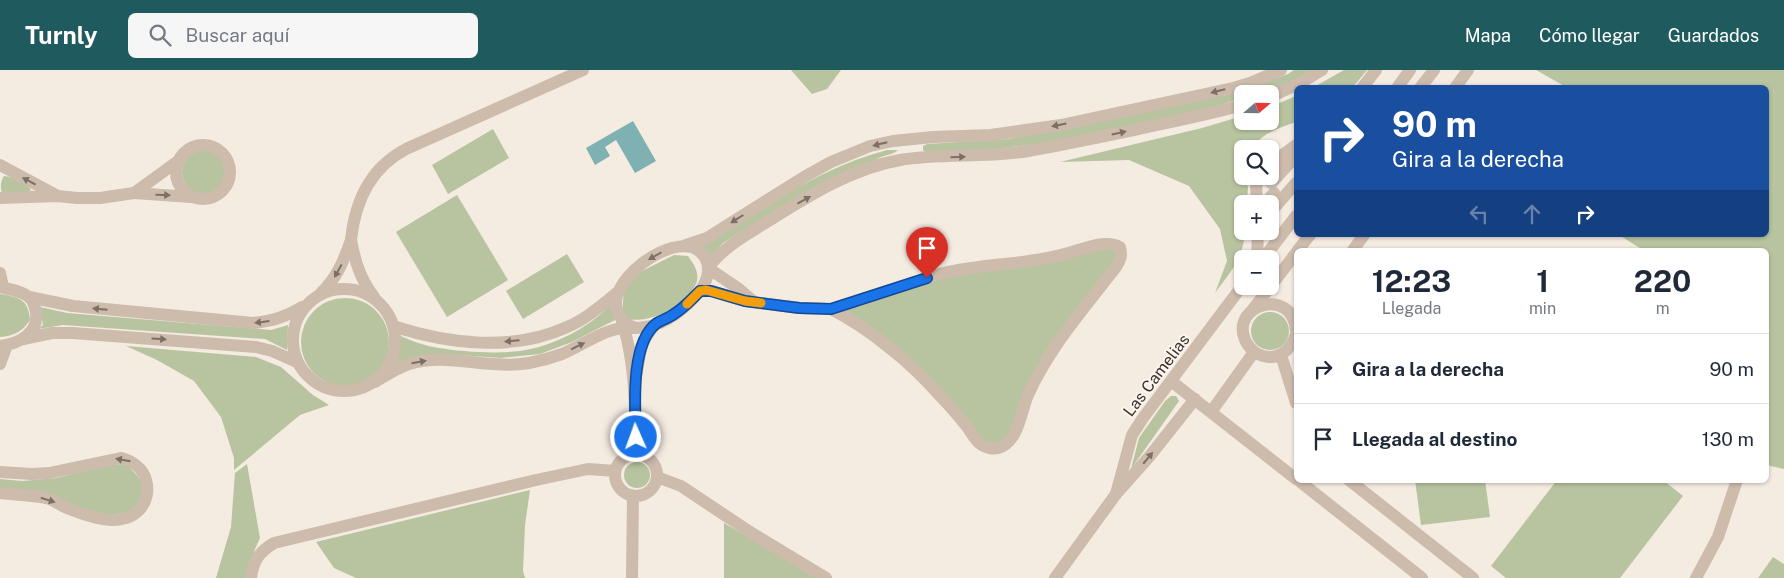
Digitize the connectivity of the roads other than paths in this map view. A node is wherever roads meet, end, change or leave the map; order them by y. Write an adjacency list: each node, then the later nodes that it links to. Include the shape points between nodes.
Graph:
1 (583, 70): 37 (street, via 387,160 363,191 355,214)
2 (1281, 70): 16 (street, one-way to 16, via 1233,88 1061,125 992,135)
3 (1322, 70): 8 (street)
4 (1376, 70): 9 (street)
5 (1410, 70): 10 (street)
6 (1434, 70): 11 (street)
7 (1468, 70): 12 (street)
8 (1296, 85)
9 (1364, 85)
10 (1399, 85)
11 (1422, 85)
12 (1457, 85)
13 (1294, 86): 14 (street)
14 (1279, 93)
15 (1234, 107): 18 (street, one-way to 15, via 1028,151)
16 (912, 139): 18 (street); 38 (street, one-way to 38, via 870,146 831,162 707,238)
17 (1294, 146): 19 (street)
18 (914, 158): 43 (street, one-way to 18, via 717,256 738,240 838,181 885,163)
19 (1279, 158)
20 (1294, 158): 24 (street)
21 (178, 161): 28 (street); 31 (street, via 176,178); 31 (street, via 189,148 206,144 222,151 227,158 231,175 224,190 209,199)
22 (0, 165): 30 (street, one-way to 22)
23 (1294, 168): 25 (street)
24 (1279, 173)
25 (1279, 175)
26 (1294, 185): 33 (street)
27 (1271, 190): 29 (street)
28 (134, 193): 30 (street, via 100,198); 31 (street, one-way to 31)
29 (1269, 195)
30 (58, 196): 32 (street)
31 (192, 197)
32 (0, 198)
33 (1279, 202)
34 (1294, 219): 41 (street)
35 (1308, 237): 39 (street)
36 (1363, 237): 40 (street)
37 (352, 240): 48 (street, one-way to 48, via 336,276); 51 (street, via 360,276)
38 (686, 245): 43 (street, via 704,256); 47 (street, one-way to 47, via 667,250 641,265)
39 (1299, 248)
40 (1354, 248)
41 (1270, 250)
42 (1294, 255): 55 (street)
43 (708, 268): 46 (street); 52 (street)
44 (0, 273): 45 (street)
45 (2, 287): 50 (street)
46 (700, 291): 52 (street); 57 (street, via 675,314)
47 (618, 292): 58 (street, via 616,310); 59 (street, one-way to 59, via 583,319 530,340 447,339)
48 (319, 295): 51 (street, via 349,289); 53 (street)
49 (1235, 295): 67 (street, Las Camelias)
50 (29, 297): 53 (street, one-way to 50, via 288,316 253,323 73,306); 60 (street, via 35,305 36,324)
51 (377, 301): 59 (street)
52 (755, 302): 54 (street)
53 (307, 304): 65 (street, via 293,332)
54 (831, 309): 54 (street, via 901,358 943,398 980,443 990,449 997,448 1015,433 1038,376 1122,253 1120,247 1108,243 1038,261 962,268)
55 (1252, 311): 56 (street, via 1259,306 1277,305 1286,309); 63 (street, via 1243,328 1244,337)
56 (1294, 320)
57 (656, 323): 58 (street, via 648,327); 69 (street, via 643,343)
58 (627, 324): 68 (street, one-way to 58, via 418,362 439,360 509,365 546,360); 69 (street)
59 (393, 326): 68 (street, via 393,357)
60 (23, 339): 62 (street); 65 (street, one-way to 65, via 73,333 256,347)
61 (1294, 342): 64 (street)
62 (4, 345): 66 (street)
63 (1254, 352): 64 (street, via 1262,356); 72 (street)
64 (1280, 355): 70 (street)
65 (297, 362): 68 (street, via 305,375 331,391 362,389)
66 (0, 364)
67 (1171, 381): 71 (street); 82 (street, Las Camelias, via 1132,436)
68 (375, 382)
69 (634, 386): 73 (street)
70 (1294, 397)
71 (1195, 399): 72 (street); 82 (street, Las Camelias, one-way to 71)
72 (1211, 412): 77 (street)
73 (636, 454): 74 (street, via 623,459); 76 (street, via 650,459 656,467)
74 (615, 471): 83 (street, via 619,487); 85 (street, via 588,469 544,478 274,543 257,554)
75 (0, 472): 81 (street, one-way to 75, via 47,499 83,514 117,520 138,511 147,492 141,470 121,458 49,473)
76 (657, 477): 83 (street, via 649,492); 87 (street, via 681,486)
77 (1294, 477)
78 (1302, 483): 84 (street)
79 (1353, 483): 89 (street)
80 (1737, 483): 90 (street, via 1718,536)
81 (0, 493)
82 (1116, 494): 88 (street, Las Camelias)
83 (633, 496): 86 (street)
84 (1416, 576)
85 (251, 578)
86 (632, 578)
87 (826, 578)
88 (1055, 578)
89 (1473, 578)
90 (1696, 578)

